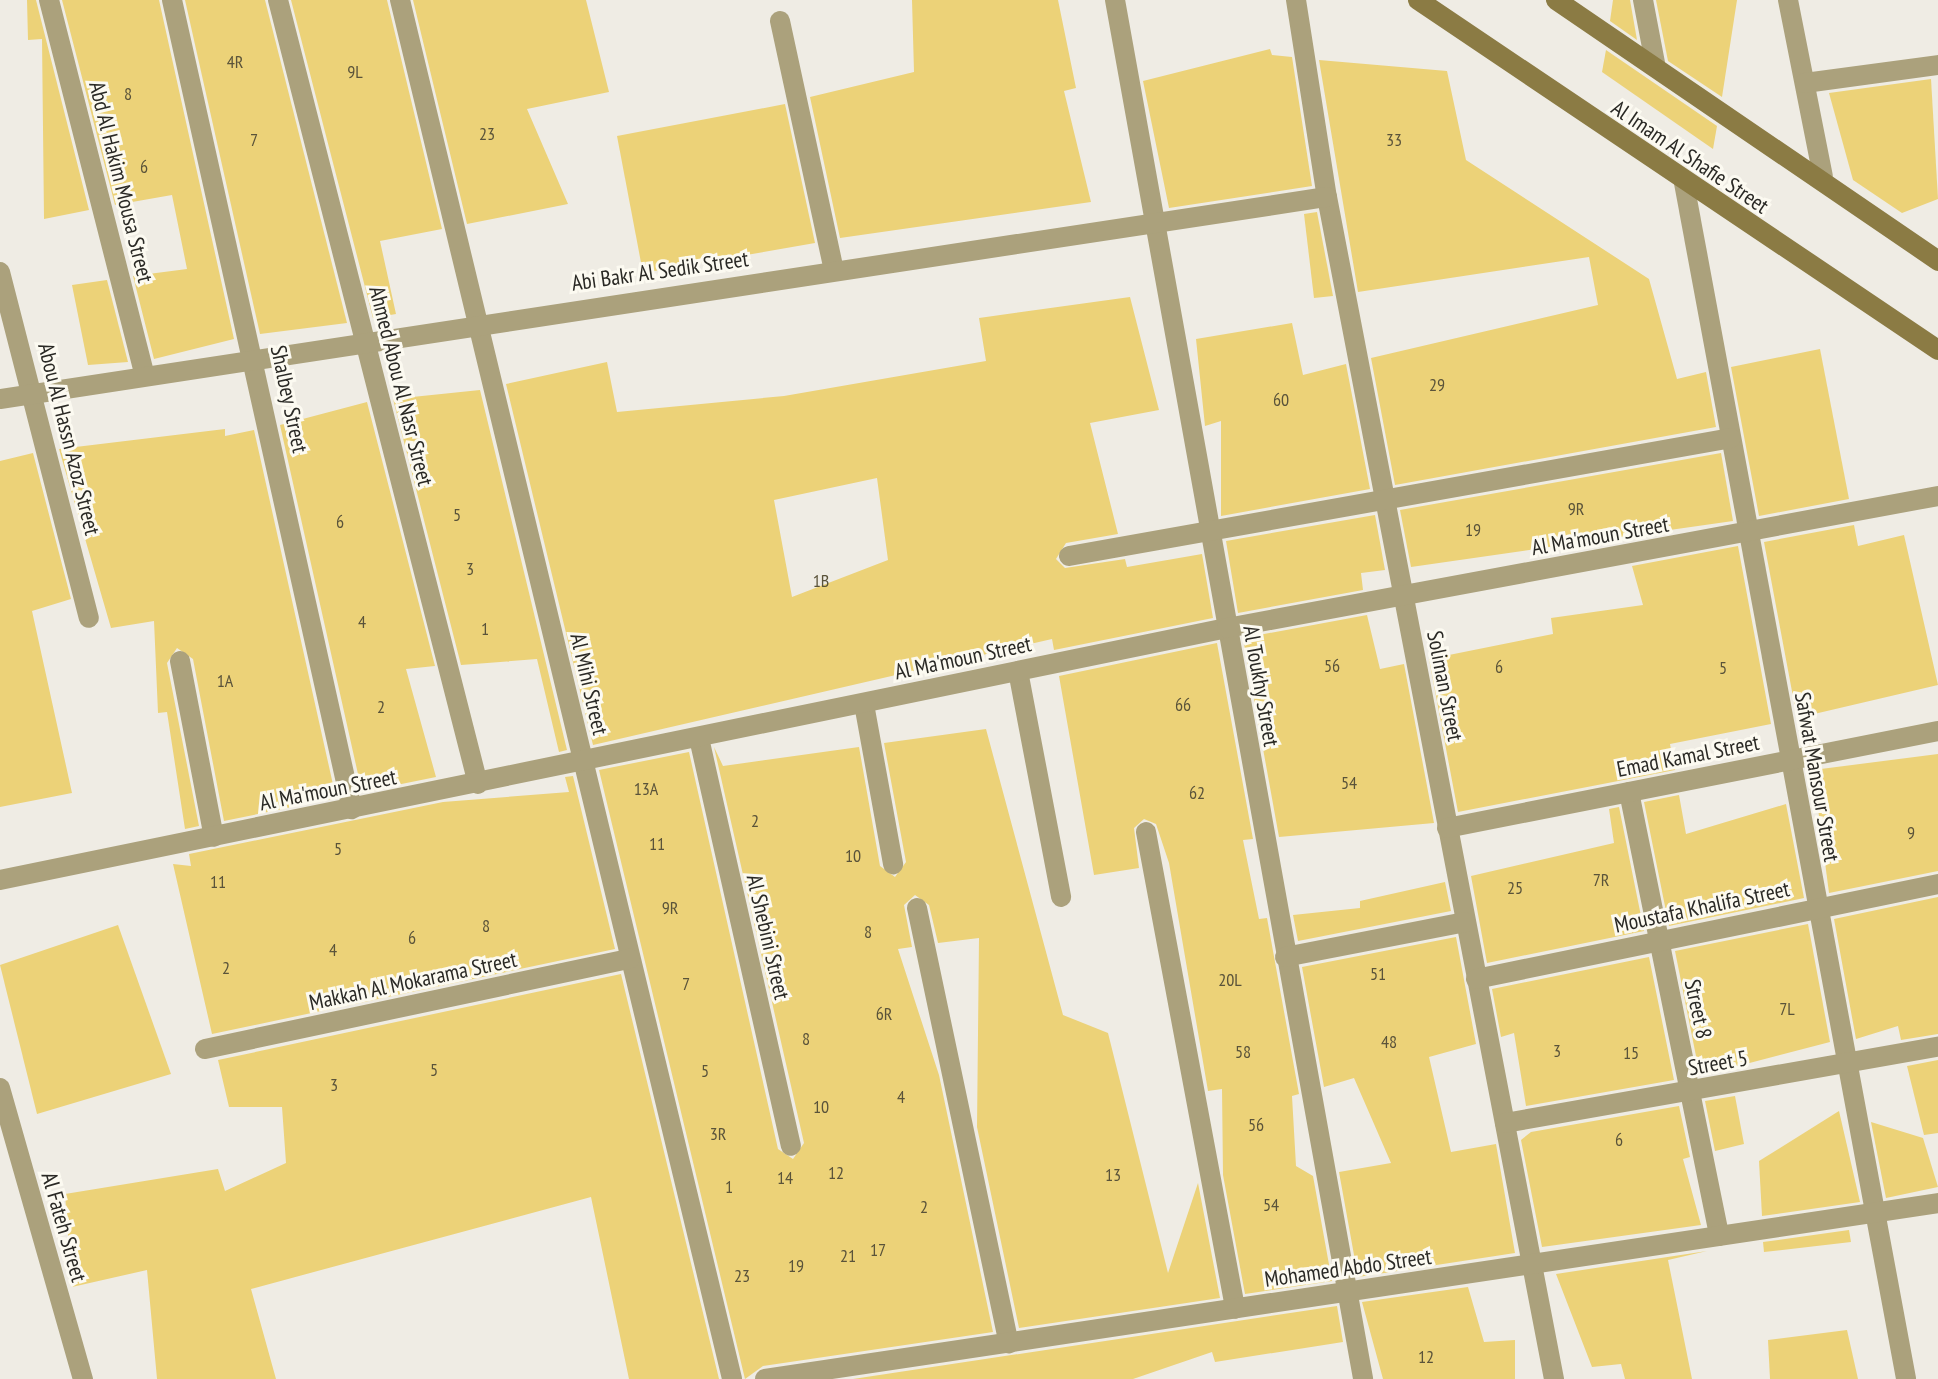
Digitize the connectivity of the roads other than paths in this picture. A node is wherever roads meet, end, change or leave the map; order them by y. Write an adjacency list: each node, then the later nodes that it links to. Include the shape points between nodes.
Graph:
1 (49, 0): 26 (street, Abd Al Hakim Mousa Street)
2 (172, 0): 25 (street, Shalbey Street)
3 (278, 0): 23 (street, Ahmed Abou Al Nasr Street)
4 (400, 0): 22 (street, Al Mihi Street)
5 (1115, 0): 18 (street, Al Toukhy Street)
6 (1296, 0): 17 (street, Soliman Street)
7 (1418, 0): 16 (main road, Al Imam Al Shafie Street)
8 (1556, 0): 12 (main road)
9 (1643, 0): 12 (street)
10 (1788, 0): 14 (street)
11 (780, 21): 20 (street)
12 (1655, 63): 15 (main road)
13 (1938, 65): 14 (street)
14 (1805, 83): 15 (street)
15 (1823, 176): 19 (main road)
16 (1684, 183): 24 (main road, Al Imam Al Shafie Street); 29 (street, Safwat Mansour Street)
17 (1327, 197): 18 (street, Abi Bakr Al Sedik Street); 31 (street, Soliman Street)
18 (1154, 222): 20 (street, Abi Bakr Al Sedik Street); 32 (street, Al Toukhy Street)
19 (1938, 261)
20 (834, 270): 22 (street, Abi Bakr Al Sedik Street)
21 (0, 272): 27 (street, Abou Al Hassn Azoz Street)
22 (478, 322): 23 (street, Abi Bakr Al Sedik Street); 44 (street, Al Mihi Street)
23 (364, 341): 25 (street, Abi Bakr Al Sedik Street); 45 (street, Ahmed Abou Al Nasr Street)
24 (1938, 350)
25 (257, 358): 26 (street, Abi Bakr Al Sedik Street); 47 (street, Shalbey Street)
26 (145, 376): 27 (street, Abi Bakr Al Sedik Street)
27 (34, 393): 28 (street, Abi Bakr Al Sedik Street); 36 (street, Abou Al Hassn Azoz Street)
28 (0, 399)
29 (1731, 438): 31 (street); 33 (street, Safwat Mansour Street)
30 (1938, 496): 33 (street, Al Ma'moun Street)
31 (1386, 500): 32 (street); 35 (street, Soliman Street)
32 (1211, 531): 34 (street); 37 (street, Al Toukhy Street)
33 (1747, 534): 35 (street, Al Ma'moun Street); 43 (street, Safwat Mansour Street)
34 (1069, 556)
35 (1403, 596): 37 (street, Al Ma'moun Street); 48 (street, Soliman Street)
36 (89, 618)
37 (1227, 628): 39 (street, Al Ma'moun Street); 59 (street, Al Toukhy Street)
38 (180, 661): 50 (street)
39 (1018, 671): 40 (street, Al Ma'moun Street); 54 (street)
40 (864, 704): 42 (street, Al Ma'moun Street); 51 (street)
41 (1938, 731): 43 (street, Emad Kamal Street)
42 (699, 738): 44 (street, Al Ma'moun Street); 68 (street, Al Shebini Street)
43 (1790, 760): 46 (street, Emad Kamal Street); 56 (street, Safwat Mansour Street)
44 (583, 763): 45 (street, Al Ma'moun Street); 60 (street, Al Mihi Street)
45 (478, 784): 47 (street, Al Ma'moun Street)
46 (1629, 792): 48 (street, Emad Kamal Street); 58 (street, Street 8)
47 (352, 809): 50 (street, Al Ma'moun Street)
48 (1447, 828): 57 (street, Soliman Street)
49 (1146, 832): 74 (street)
50 (214, 837): 52 (street, Al Ma'moun Street)
51 (893, 864)
52 (0, 880)
53 (1938, 884): 56 (street, Moustafa Khalifa Street)
54 (1061, 897)
55 (917, 908): 75 (street)
56 (1816, 908): 58 (street, Moustafa Khalifa Street); 64 (street, Safwat Mansour Street)
57 (1465, 922): 59 (street); 61 (street, Soliman Street)
58 (1659, 940): 61 (street, Moustafa Khalifa Street); 66 (street, Street 8)
59 (1285, 957): 73 (street, Al Toukhy Street)
60 (630, 959): 63 (street, Makkah Al Mokarama Street); 77 (street, Al Mihi Street)
61 (1476, 979): 67 (street, Soliman Street)
62 (1938, 1047): 64 (street, Street 5)
63 (205, 1049)
64 (1846, 1065): 66 (street, Street 5); 70 (street, Safwat Mansour Street)
65 (0, 1088): 76 (street, Al Fateh Street)
66 (1690, 1092): 67 (street, Street 5); 71 (street, Street 8)
67 (1505, 1123): 72 (street, Soliman Street)
68 (791, 1146)
69 (1938, 1203): 70 (street, Mohamed Abdo Street)
70 (1874, 1214): 71 (street, Mohamed Abdo Street); 81 (street, Safwat Mansour Street)
71 (1719, 1236): 72 (street, Mohamed Abdo Street)
72 (1531, 1266): 73 (street, Mohamed Abdo Street); 80 (street, Soliman Street)
73 (1345, 1292): 74 (street, Mohamed Abdo Street); 79 (street, Al Toukhy Street)
74 (1235, 1309): 75 (street, Mohamed Abdo Street)
75 (1009, 1343): 78 (street, Mohamed Abdo Street)
76 (83, 1379)
77 (732, 1379)
78 (765, 1379)
79 (1363, 1379)
80 (1554, 1379)
81 (1906, 1379)

